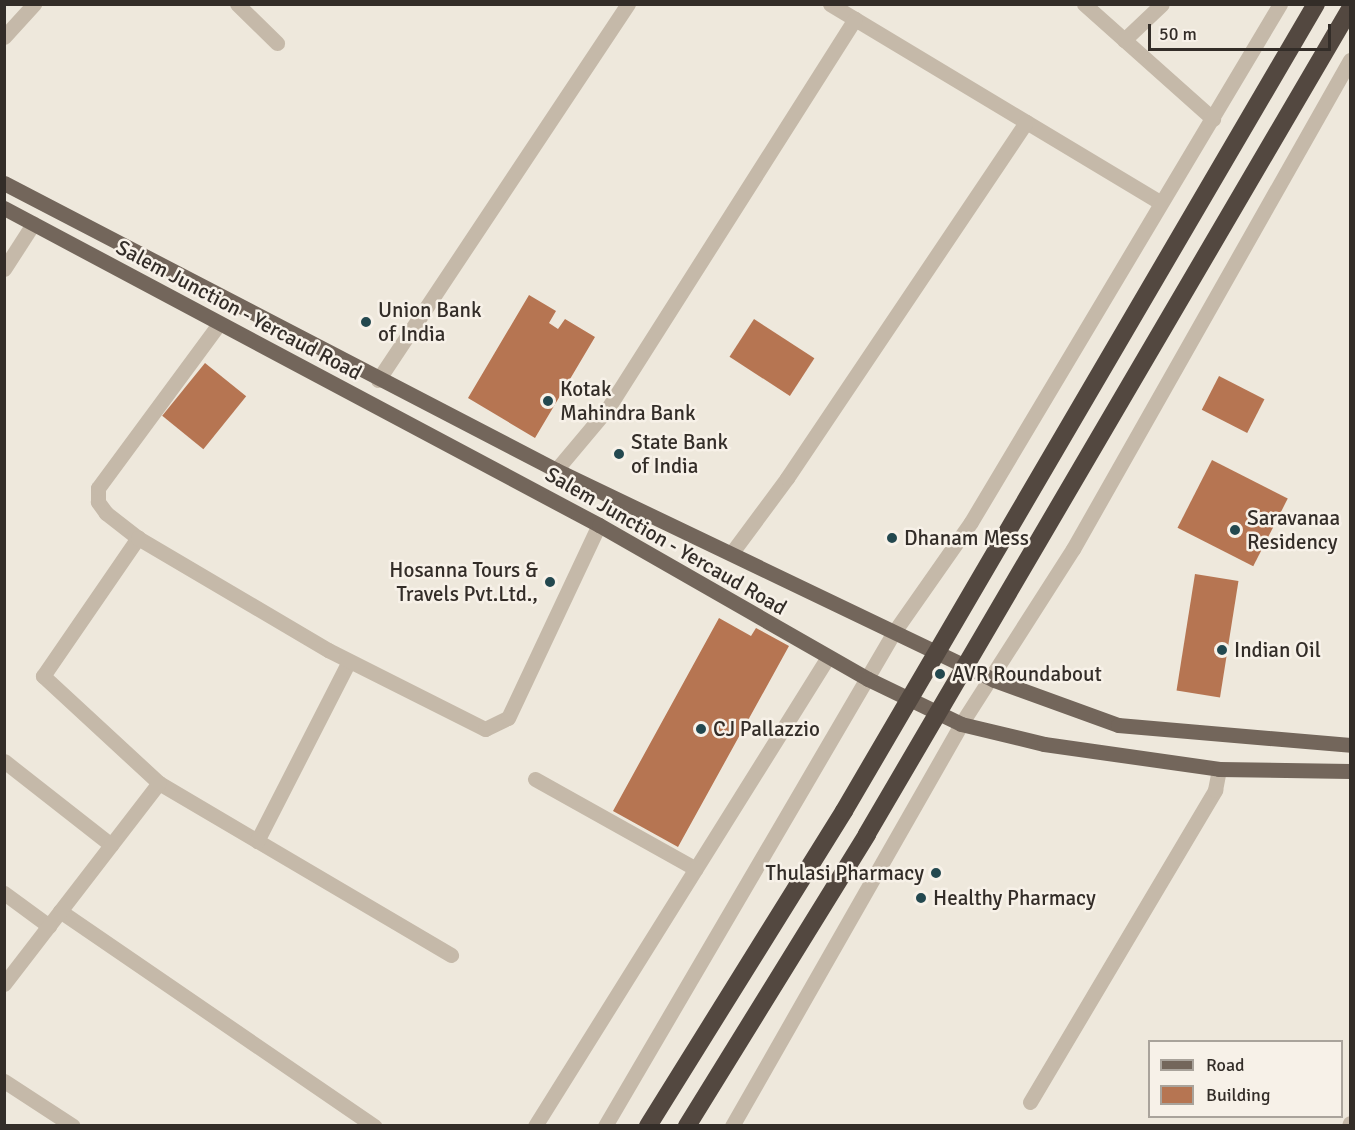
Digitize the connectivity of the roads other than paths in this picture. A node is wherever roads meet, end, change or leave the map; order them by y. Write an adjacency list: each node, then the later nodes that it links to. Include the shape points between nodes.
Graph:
1 (34, 4): 11 (street)
2 (237, 4): 13 (street)
3 (628, 4): 23 (street)
4 (830, 4): 10 (street)
5 (1084, 4): 12 (street)
6 (1162, 4): 12 (street)
7 (1280, 4): 15 (street)
8 (1316, 4): 54 (highway, via 844,811)
9 (1350, 9): 55 (highway, via 867,834)
10 (855, 19): 16 (street); 24 (street, via 608,408)
11 (4, 37)
12 (1124, 40): 15 (street)
13 (277, 43)
14 (1350, 60): 32 (street)
15 (1213, 119): 18 (street)
16 (1026, 122): 18 (street); 27 (street, via 787,478)
17 (4, 183): 23 (main road)
18 (1160, 202): 28 (street, via 971,522)
19 (4, 208): 20 (main road, Salem Junction - Yercaud Road)
20 (33, 224): 21 (street); 22 (main road, Salem Junction - Yercaud Road)
21 (4, 269)
22 (218, 325): 25 (main road, Salem Junction - Yercaud Road); 26 (street, via 98,488 98,502 106,513)
23 (378, 380): 24 (main road)
24 (555, 470): 27 (main road)
25 (599, 525): 29 (main road, Salem Junction - Yercaud Road); 30 (street, via 500,725 470,724)
26 (138, 538): 30 (street); 39 (street, via 43,676)
27 (733, 551): 28 (main road)
28 (894, 632): 31 (street); 32 (main road)
29 (828, 657): 31 (main road, Salem Junction - Yercaud Road); 42 (street)
30 (349, 661): 40 (street)
31 (868, 679): 33 (main road, Salem Junction - Yercaud Road); 53 (street)
32 (994, 680): 33 (street); 34 (main road, via 1118,725)
33 (961, 724): 36 (main road, Salem Junction - Yercaud Road, via 1044,744); 56 (street)
34 (1350, 745)
35 (4, 761): 41 (street)
36 (1219, 769): 37 (main road, Salem Junction - Yercaud Road); 49 (street, via 1215,790)
37 (1350, 771)
38 (535, 779): 42 (street)
39 (159, 783): 40 (street); 41 (street)
40 (257, 841): 46 (street)
41 (111, 845): 44 (street)
42 (696, 869): 52 (street)
43 (4, 893): 45 (street)
44 (60, 911): 45 (street); 51 (street)
45 (49, 926): 47 (street)
46 (451, 955)
47 (4, 984)
48 (4, 1081): 50 (street)
49 (1030, 1102)
50 (73, 1125)
51 (374, 1125)
52 (535, 1125)
53 (605, 1125)
54 (648, 1125)
55 (687, 1125)
56 (732, 1125)

